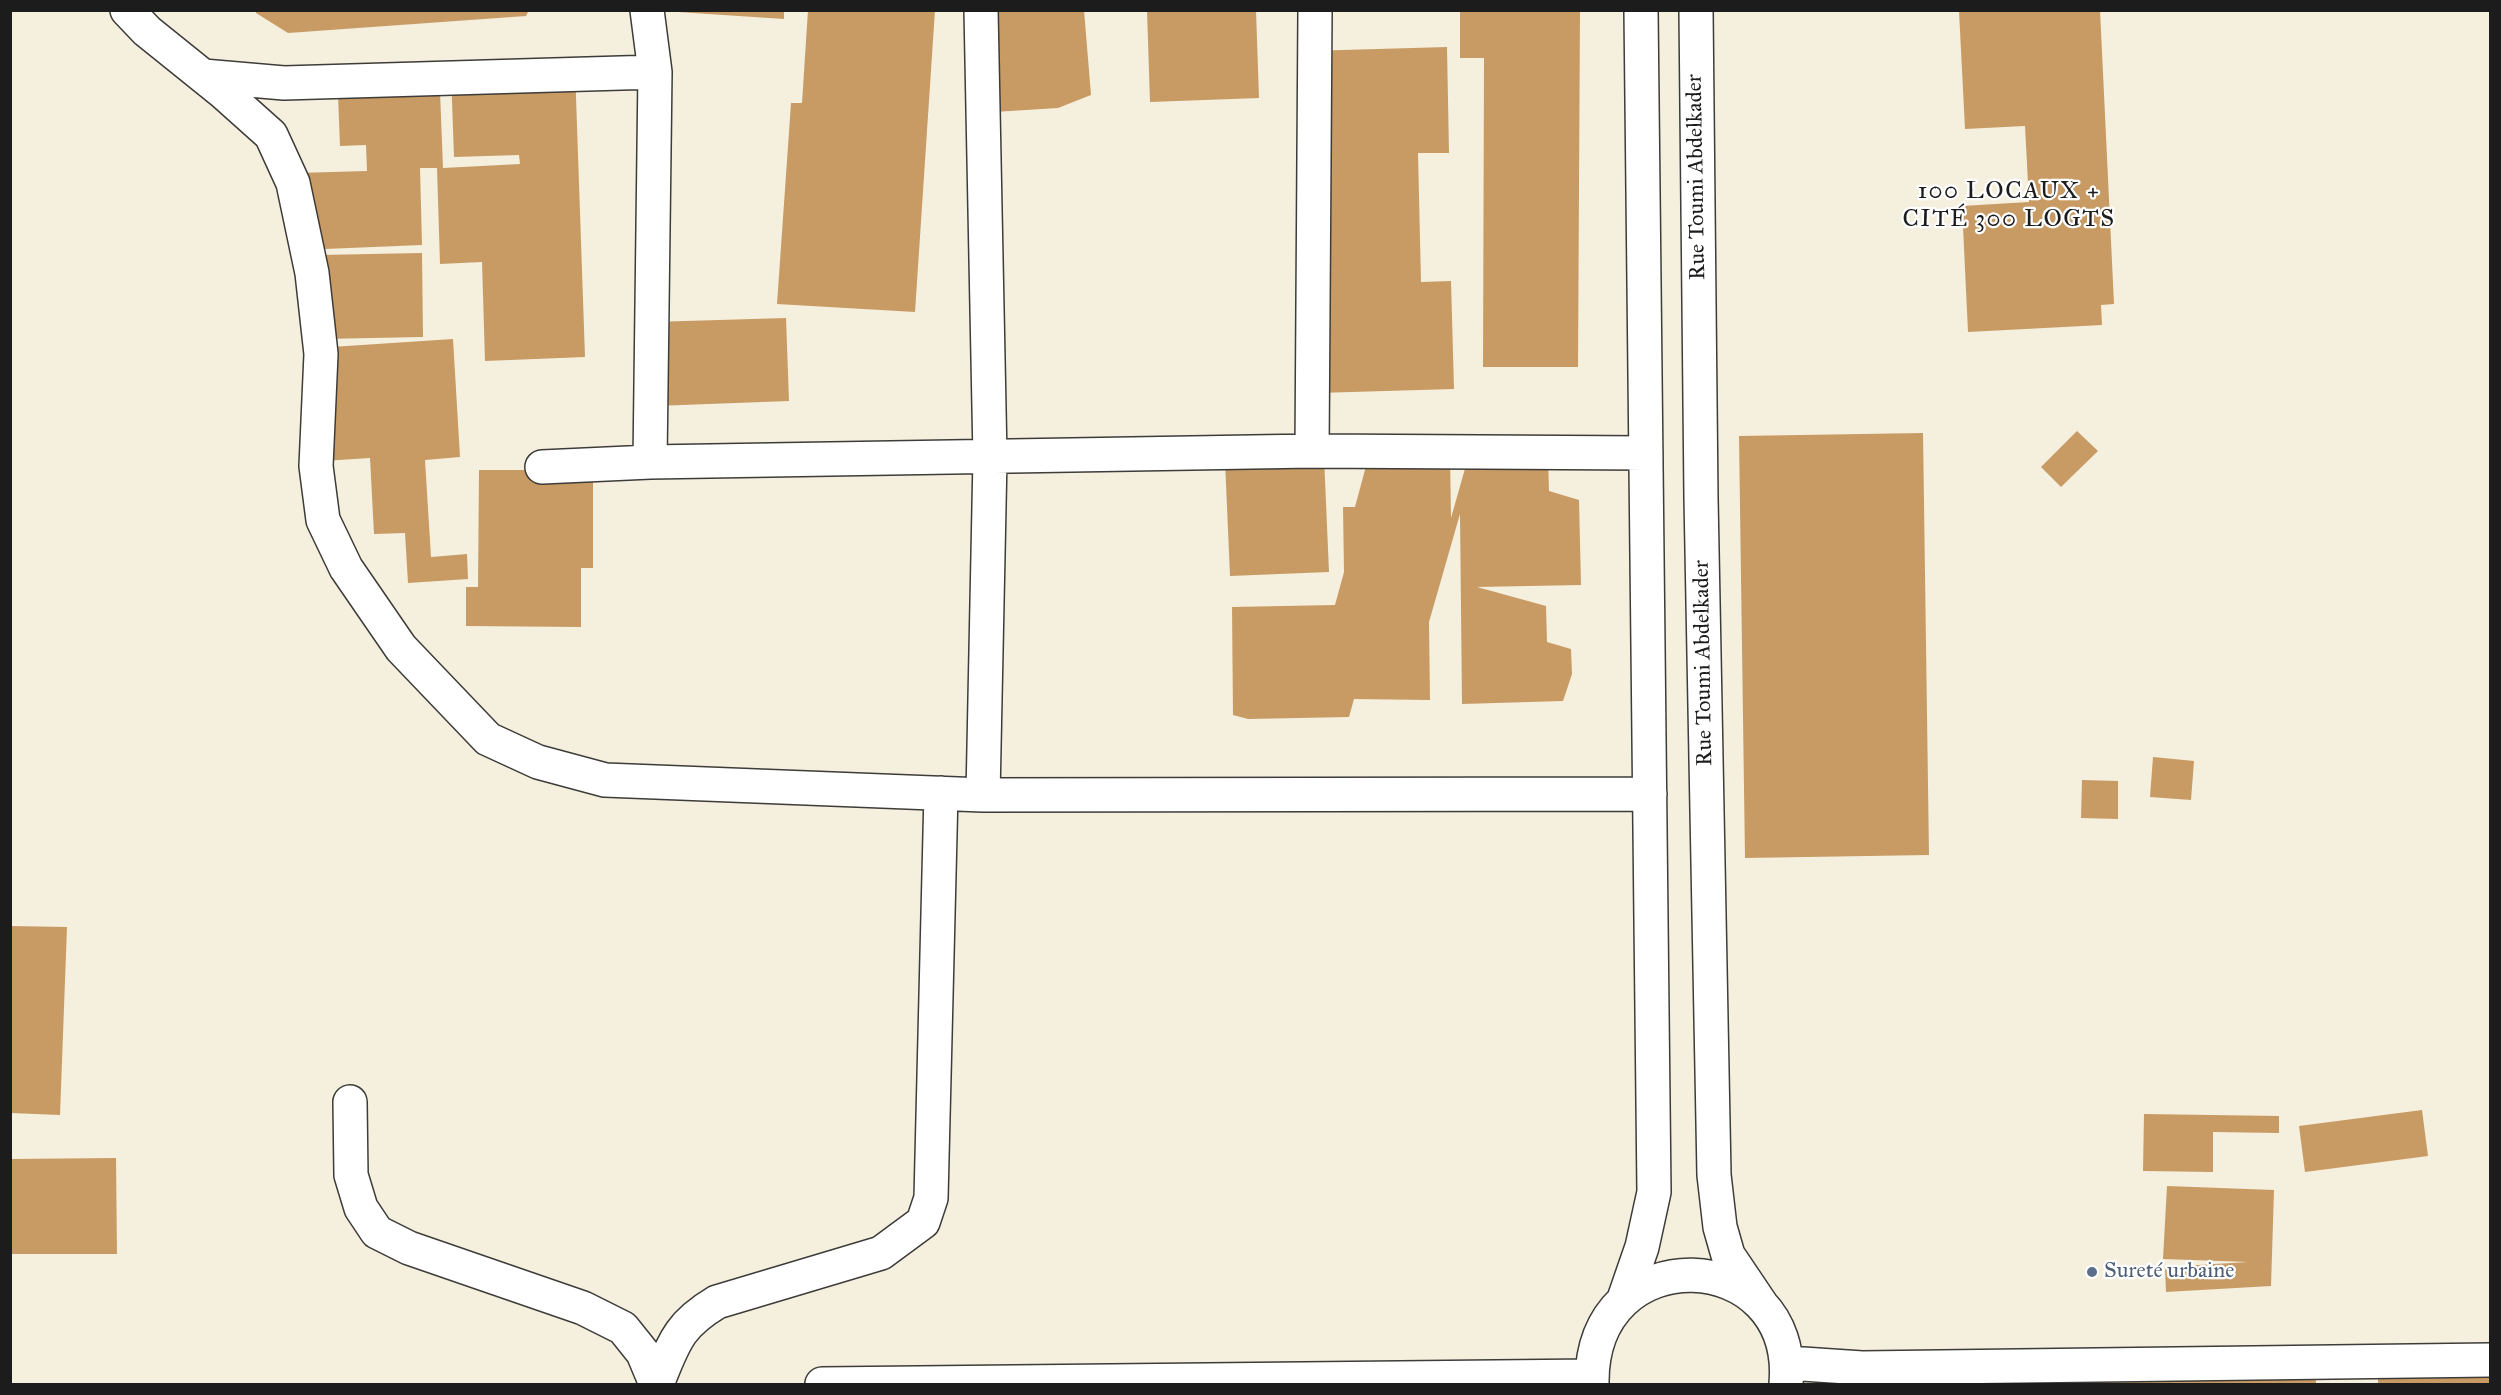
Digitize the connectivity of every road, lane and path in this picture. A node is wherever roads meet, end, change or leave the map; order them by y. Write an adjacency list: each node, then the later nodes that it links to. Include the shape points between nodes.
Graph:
1 (127, 10): 8 (street)
2 (647, 10): 7 (street)
3 (981, 10): 11 (street)
4 (1316, 10): 9 (street)
5 (1641, 10): 10 (street)
6 (1696, 10): 19 (street, Rue Toumi Abdelkader, via 1714,1175 1720,1227 1728,1255)
7 (655, 72): 8 (street, via 284,83); 12 (street)
8 (203, 76): 14 (street, via 271,135 293,183 312,273 321,354 316,466 323,520 346,568 401,648 489,739 538,762 605,780)
9 (1312, 451): 10 (street); 11 (street)
10 (1646, 453): 15 (street)
11 (990, 458): 12 (street); 16 (street)
12 (650, 462): 13 (street)
13 (542, 467)
14 (941, 793): 16 (street); 24 (street, via 931,1198 923,1222 881,1252 717,1302 695,1315 675,1341)
15 (1650, 794): 16 (street); 18 (street, via 1654,1192 1642,1247)
16 (983, 795)
17 (350, 1102): 24 (street, via 351,1175 361,1208 377,1232 409,1248 583,1308 623,1328 643,1353)
18 (1624, 1299): 19 (street, via 1652,1281 1701,1274 1734,1284); 23 (street, via 1603,1326 1592,1358)
19 (1761, 1304): 22 (street, Rue Toumi Abdelkader, via 1779,1330)
20 (2490, 1360): 21 (street)
21 (2374, 1373): 22 (street, via 1862,1368)
22 (1787, 1374)
23 (1592, 1380): 25 (street)
24 (657, 1384)
25 (822, 1384)

